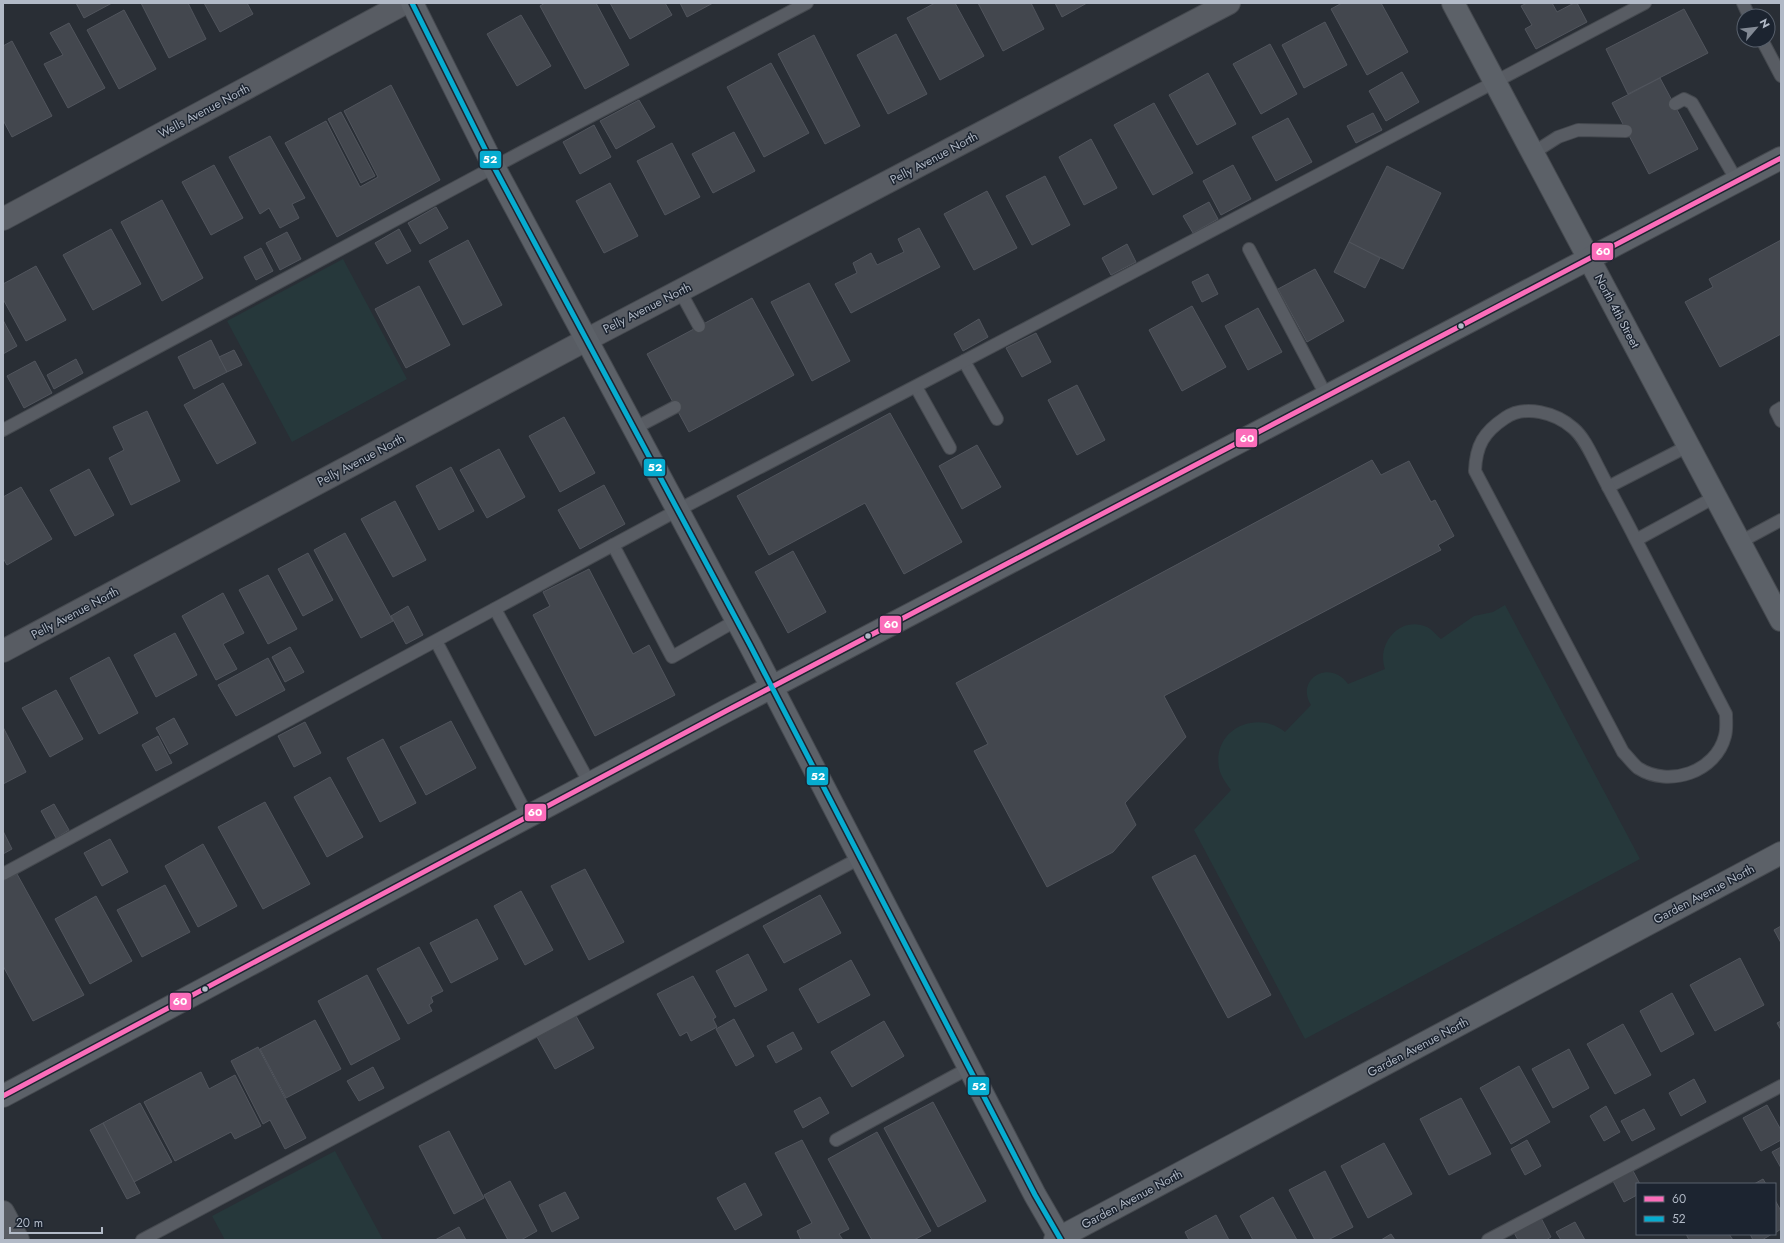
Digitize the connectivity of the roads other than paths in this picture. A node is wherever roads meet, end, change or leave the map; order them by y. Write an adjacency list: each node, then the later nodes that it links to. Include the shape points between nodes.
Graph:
1 (405, 3): 16 (street, Wells Avenue North)
2 (412, 3): 14 (street)
3 (807, 3): 14 (lane)
4 (1229, 3): 19 (street, Pelly Avenue North)
5 (1453, 3): 9 (street, North 4th Street)
6 (1645, 3): 9 (lane)
7 (1766, 48): 8 (lane)
8 (1781, 76)
9 (1496, 83): 12 (street, North 4th Street); 22 (lane)
10 (1674, 104): 15 (lane, via 1684,99 1692,103)
11 (1626, 131): 12 (lane, via 1578,130 1558,137)
12 (1533, 153): 18 (street, North 4th Street)
13 (1781, 158): 15 (street)
14 (494, 167): 21 (street); 30 (lane)
15 (1738, 181): 18 (street)
16 (3, 219)
17 (1249, 249): 24 (lane)
18 (1589, 260): 24 (street); 31 (street, North 4th Street)
19 (680, 291): 20 (lane); 21 (street, Pelly Avenue North)
20 (700, 326)
21 (586, 340): 29 (street); 44 (street, Pelly Avenue North)
22 (964, 361): 23 (lane); 27 (lane)
23 (916, 387): 32 (lane); 35 (lane)
24 (1327, 397): 45 (street)
25 (675, 407): 29 (lane)
26 (1781, 408): 28 (lane, via 1776,411)
27 (997, 419)
28 (1781, 421)
29 (633, 429): 35 (street)
30 (3, 430)
31 (1688, 446): 33 (lane); 34 (street, North 4th Street)
32 (950, 448)
33 (1608, 487): 37 (lane); 37 (lane, via 1574,428 1555,417 1536,411 1524,410 1494,425 1483,438 1476,456 1475,471 1623,752 1638,768 1662,778 1701,769 1717,754 1726,735 1726,714)
34 (1716, 497): 37 (lane); 38 (street, North 4th Street)
35 (678, 510): 39 (lane); 41 (street)
36 (1781, 520): 38 (lane)
37 (1636, 540)
38 (1740, 542): 42 (street, North 4th Street)
39 (613, 545): 40 (lane); 41 (lane, via 672,657)
40 (495, 609): 43 (lane); 46 (lane)
41 (737, 620): 45 (street)
42 (1781, 620)
43 (436, 641): 47 (lane); 50 (lane)
44 (3, 651)
45 (771, 688): 46 (street); 49 (street)
46 (590, 784): 47 (street)
47 (528, 817): 53 (street)
48 (1781, 854): 56 (street, Garden Avenue North)
49 (860, 858): 51 (street); 58 (lane)
50 (3, 874)
51 (969, 1068): 54 (lane); 56 (street)
52 (1781, 1086): 59 (lane)
53 (3, 1096)
54 (836, 1140)
55 (3, 1212): 57 (street)
56 (1059, 1239)
57 (18, 1240)
58 (142, 1240)
59 (1488, 1240)

